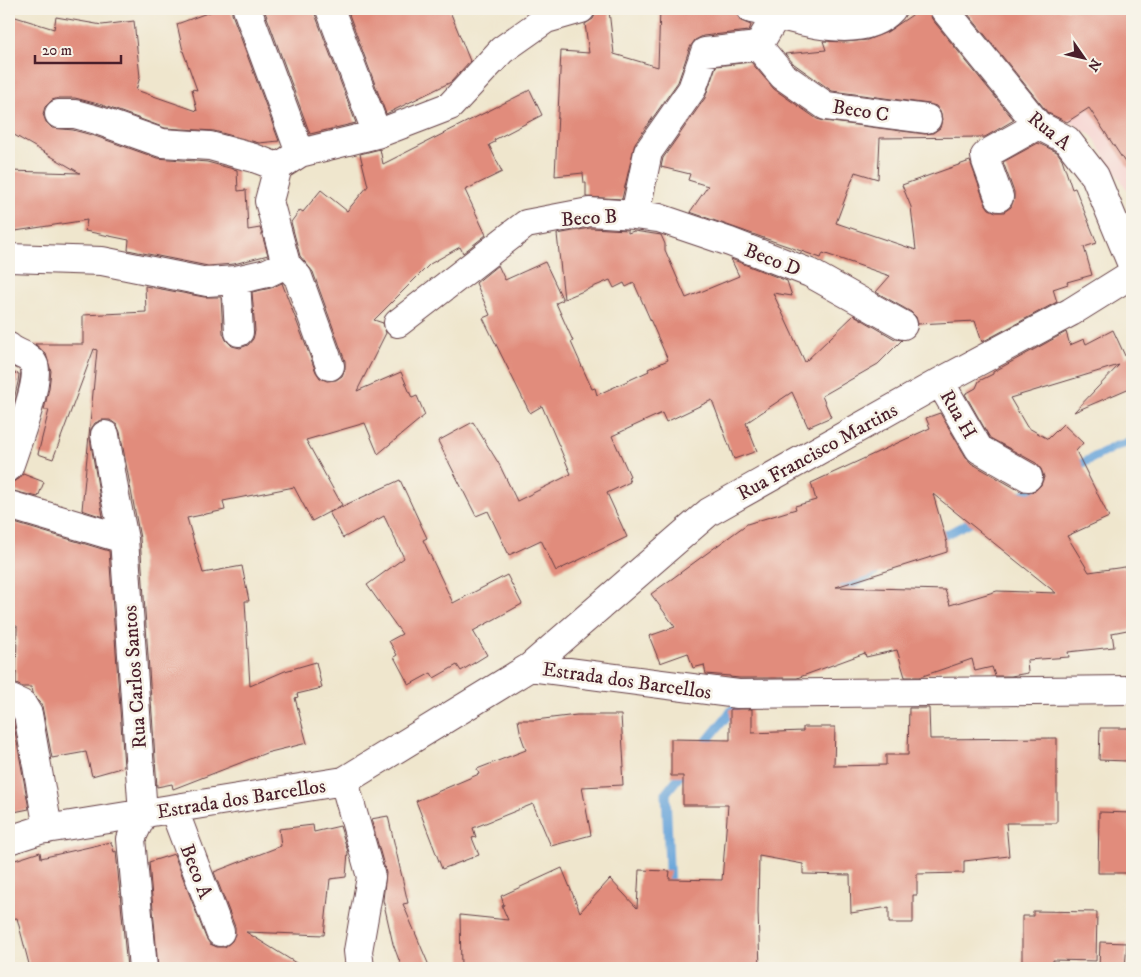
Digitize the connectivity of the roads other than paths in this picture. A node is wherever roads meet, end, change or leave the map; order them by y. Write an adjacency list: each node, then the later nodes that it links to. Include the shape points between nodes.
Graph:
1 (248, 9): 12 (street)
2 (330, 9): 11 (street)
3 (581, 9): 11 (street, via 546,19 502,50 450,106)
4 (892, 9): 6 (street, via 872,24 851,28 815,24)
5 (944, 9): 10 (street, Rua A)
6 (764, 11): 7 (street)
7 (758, 46): 9 (street, Beco C, via 783,76 826,106); 15 (street, Beco B, via 705,52 692,89 648,152)
8 (59, 114): 13 (street, via 97,120 162,143 210,146)
9 (927, 119)
10 (1038, 125): 14 (street, via 985,156); 18 (street, Rua A, via 1068,140 1095,176)
11 (377, 134): 12 (street)
12 (300, 153): 13 (street)
13 (278, 167): 17 (street, via 269,201)
14 (999, 197)
15 (635, 214): 21 (street, Beco B, via 589,212 526,224); 22 (street, Beco D, via 660,218 810,273)
16 (9, 261): 20 (street, via 102,261 207,282)
17 (286, 264): 20 (street, via 267,273); 25 (street, via 298,277)
18 (1132, 265)
19 (1132, 274): 26 (street, Rua Francisco Martins, via 1071,312)
20 (236, 280): 23 (street)
21 (398, 323)
22 (903, 325)
23 (239, 332)
24 (9, 347): 27 (street, via 29,359 36,372 27,414)
25 (330, 366)
26 (940, 382): 30 (street, Rua H, via 979,449); 33 (street, Rua Francisco Martins, via 709,512)
27 (14, 434): 29 (street)
28 (105, 434): 32 (street, Rua Carlos Santos)
29 (9, 468)
30 (1028, 477)
31 (9, 505): 32 (street)
32 (124, 539): 38 (street, Rua Carlos Santos)
33 (530, 667): 34 (street, Estrada dos Barcellos, via 738,694); 36 (street, Estrada dos Barcellos)
34 (1132, 690)
35 (9, 698): 39 (street, via 22,704 28,714)
36 (344, 781): 37 (street, Estrada dos Barcellos); 43 (street, via 372,876 358,951)
37 (174, 810): 38 (street, Estrada dos Barcellos); 41 (street, Beco A)
38 (143, 814): 39 (street, Estrada dos Barcellos); 42 (street, via 131,839)
39 (48, 828): 40 (street, Estrada dos Barcellos)
40 (9, 840)
41 (220, 932)
42 (143, 968)
43 (360, 968)

